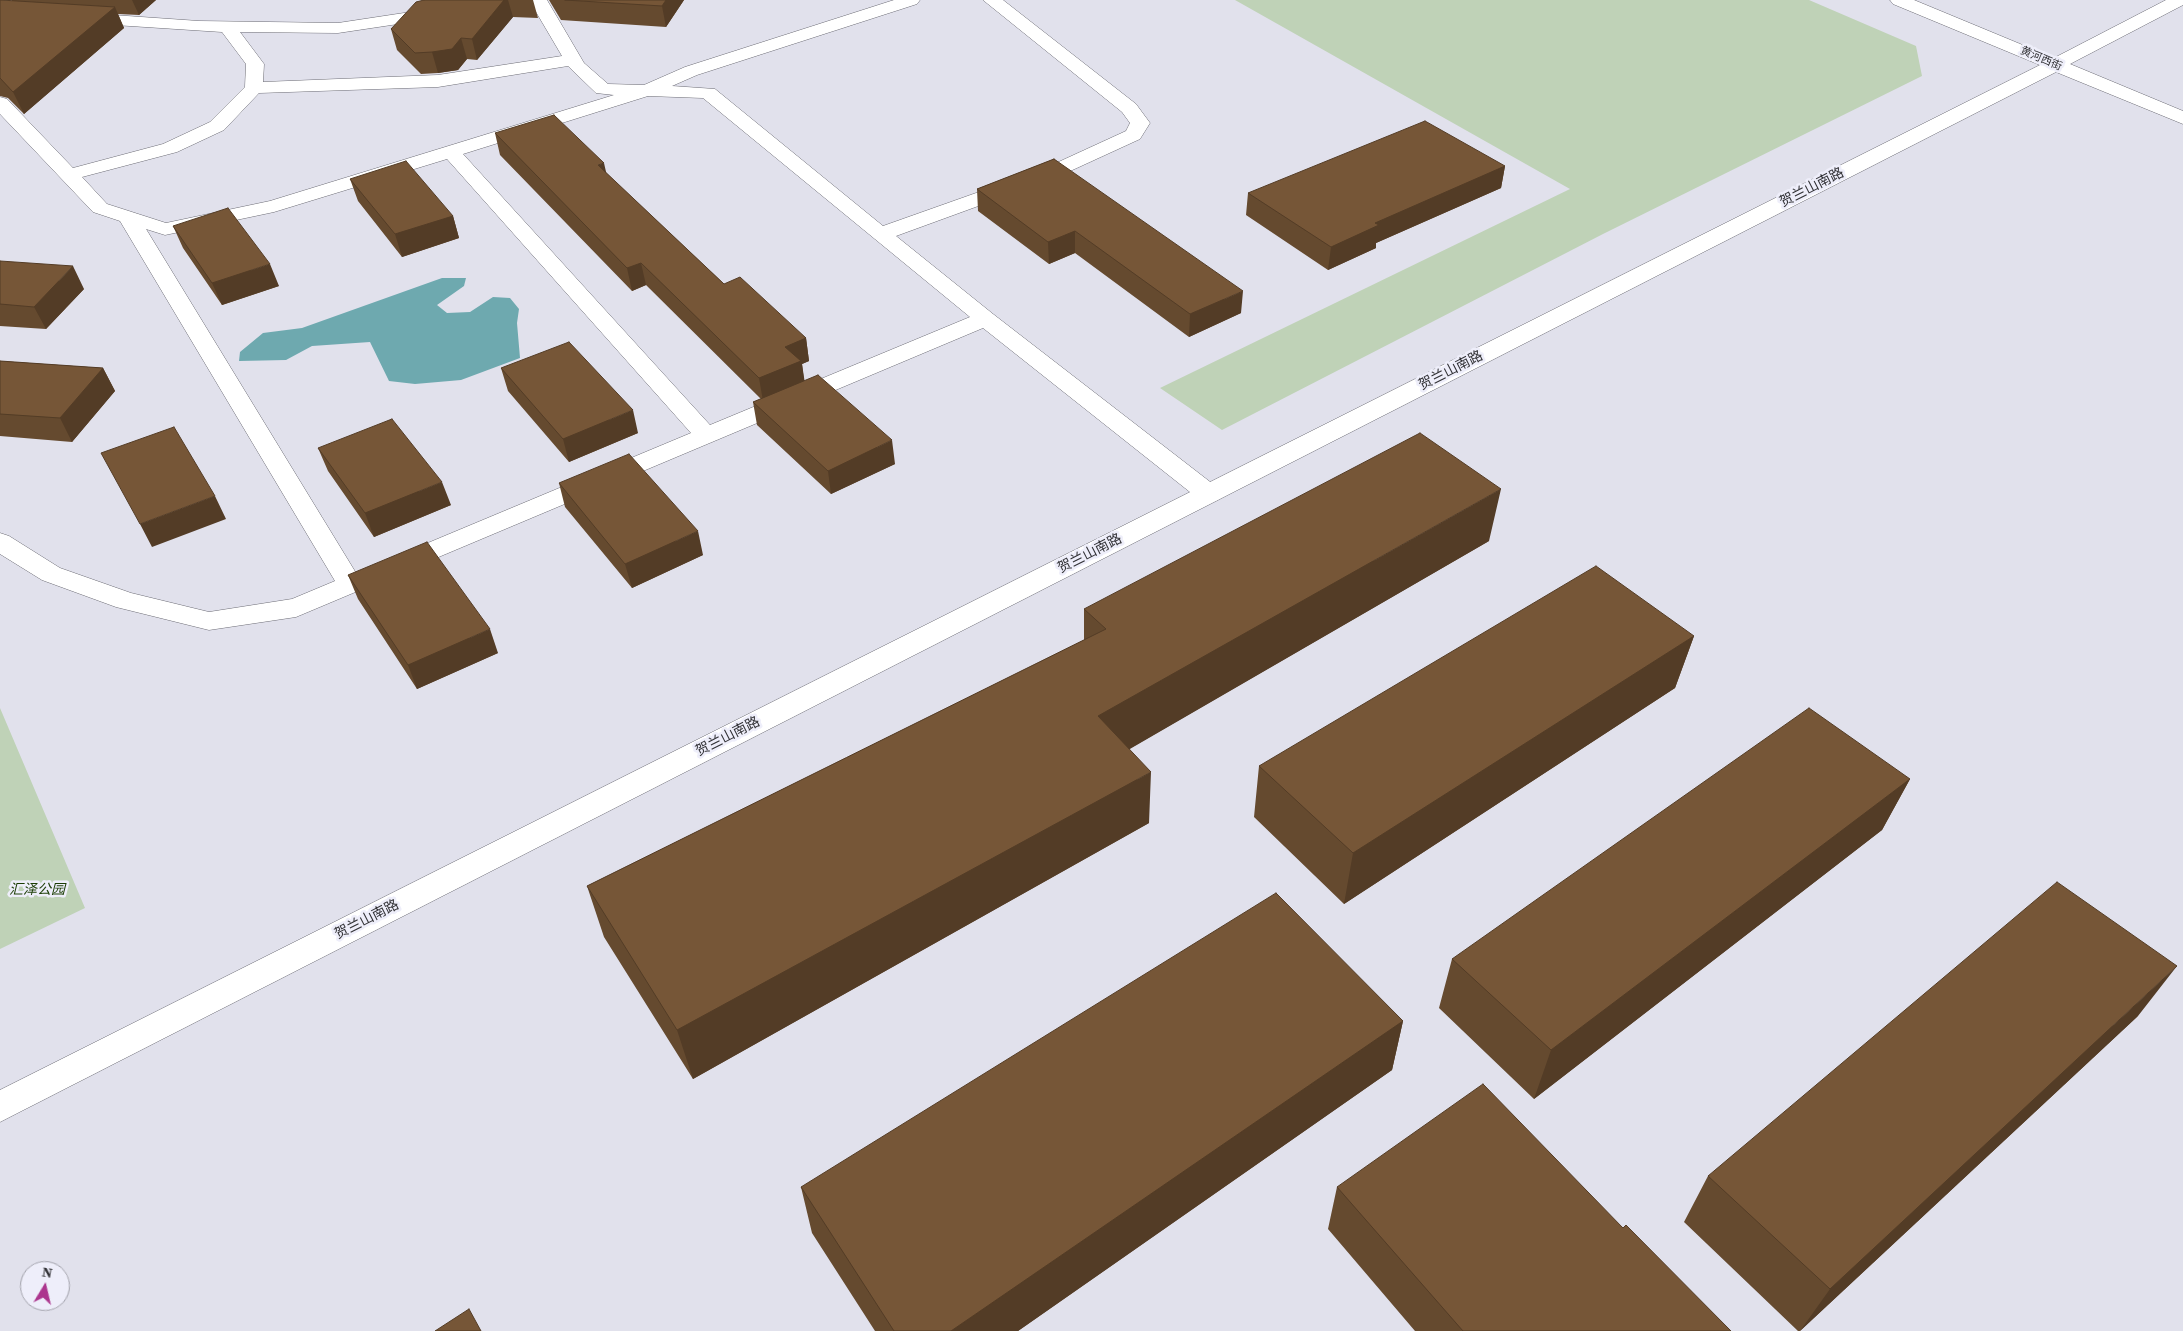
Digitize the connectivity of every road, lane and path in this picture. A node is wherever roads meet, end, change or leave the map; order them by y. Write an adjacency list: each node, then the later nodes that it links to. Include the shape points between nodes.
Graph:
1 (487, 0): 8 (street, via 438,13 338,28)
2 (538, 0): 9 (street)
3 (911, 0): 12 (street, via 690,71)
4 (992, 0): 18 (street, via 1129,108 1140,123 1133,135 1048,174)
5 (1899, 0): 10 (street, 黄河西街)
6 (2178, 0): 10 (street, 贺兰山南路)
7 (70, 17): 8 (street)
8 (227, 26): 11 (street, via 255,64)
9 (574, 60): 11 (street, via 438,82); 12 (street, via 602,89)
10 (2055, 64): 14 (street, 黄河西街); 21 (street, 贺兰山南路)
11 (254, 88): 16 (street, via 217,126 170,148)
12 (643, 92): 15 (street); 18 (street, via 708,93)
13 (0, 103): 16 (street)
14 (2183, 118)
15 (451, 152): 17 (street, via 274,206 166,229); 20 (street)
16 (68, 175): 17 (street, via 100,208)
17 (126, 216): 23 (street)
18 (880, 234): 19 (street)
19 (985, 319): 20 (street); 21 (street)
20 (706, 436): 23 (street)
21 (1209, 494): 24 (street, 贺兰山南路)
22 (0, 542): 23 (street, via 52,574 125,601 209,621 296,608)
23 (350, 585)
24 (0, 1107)

